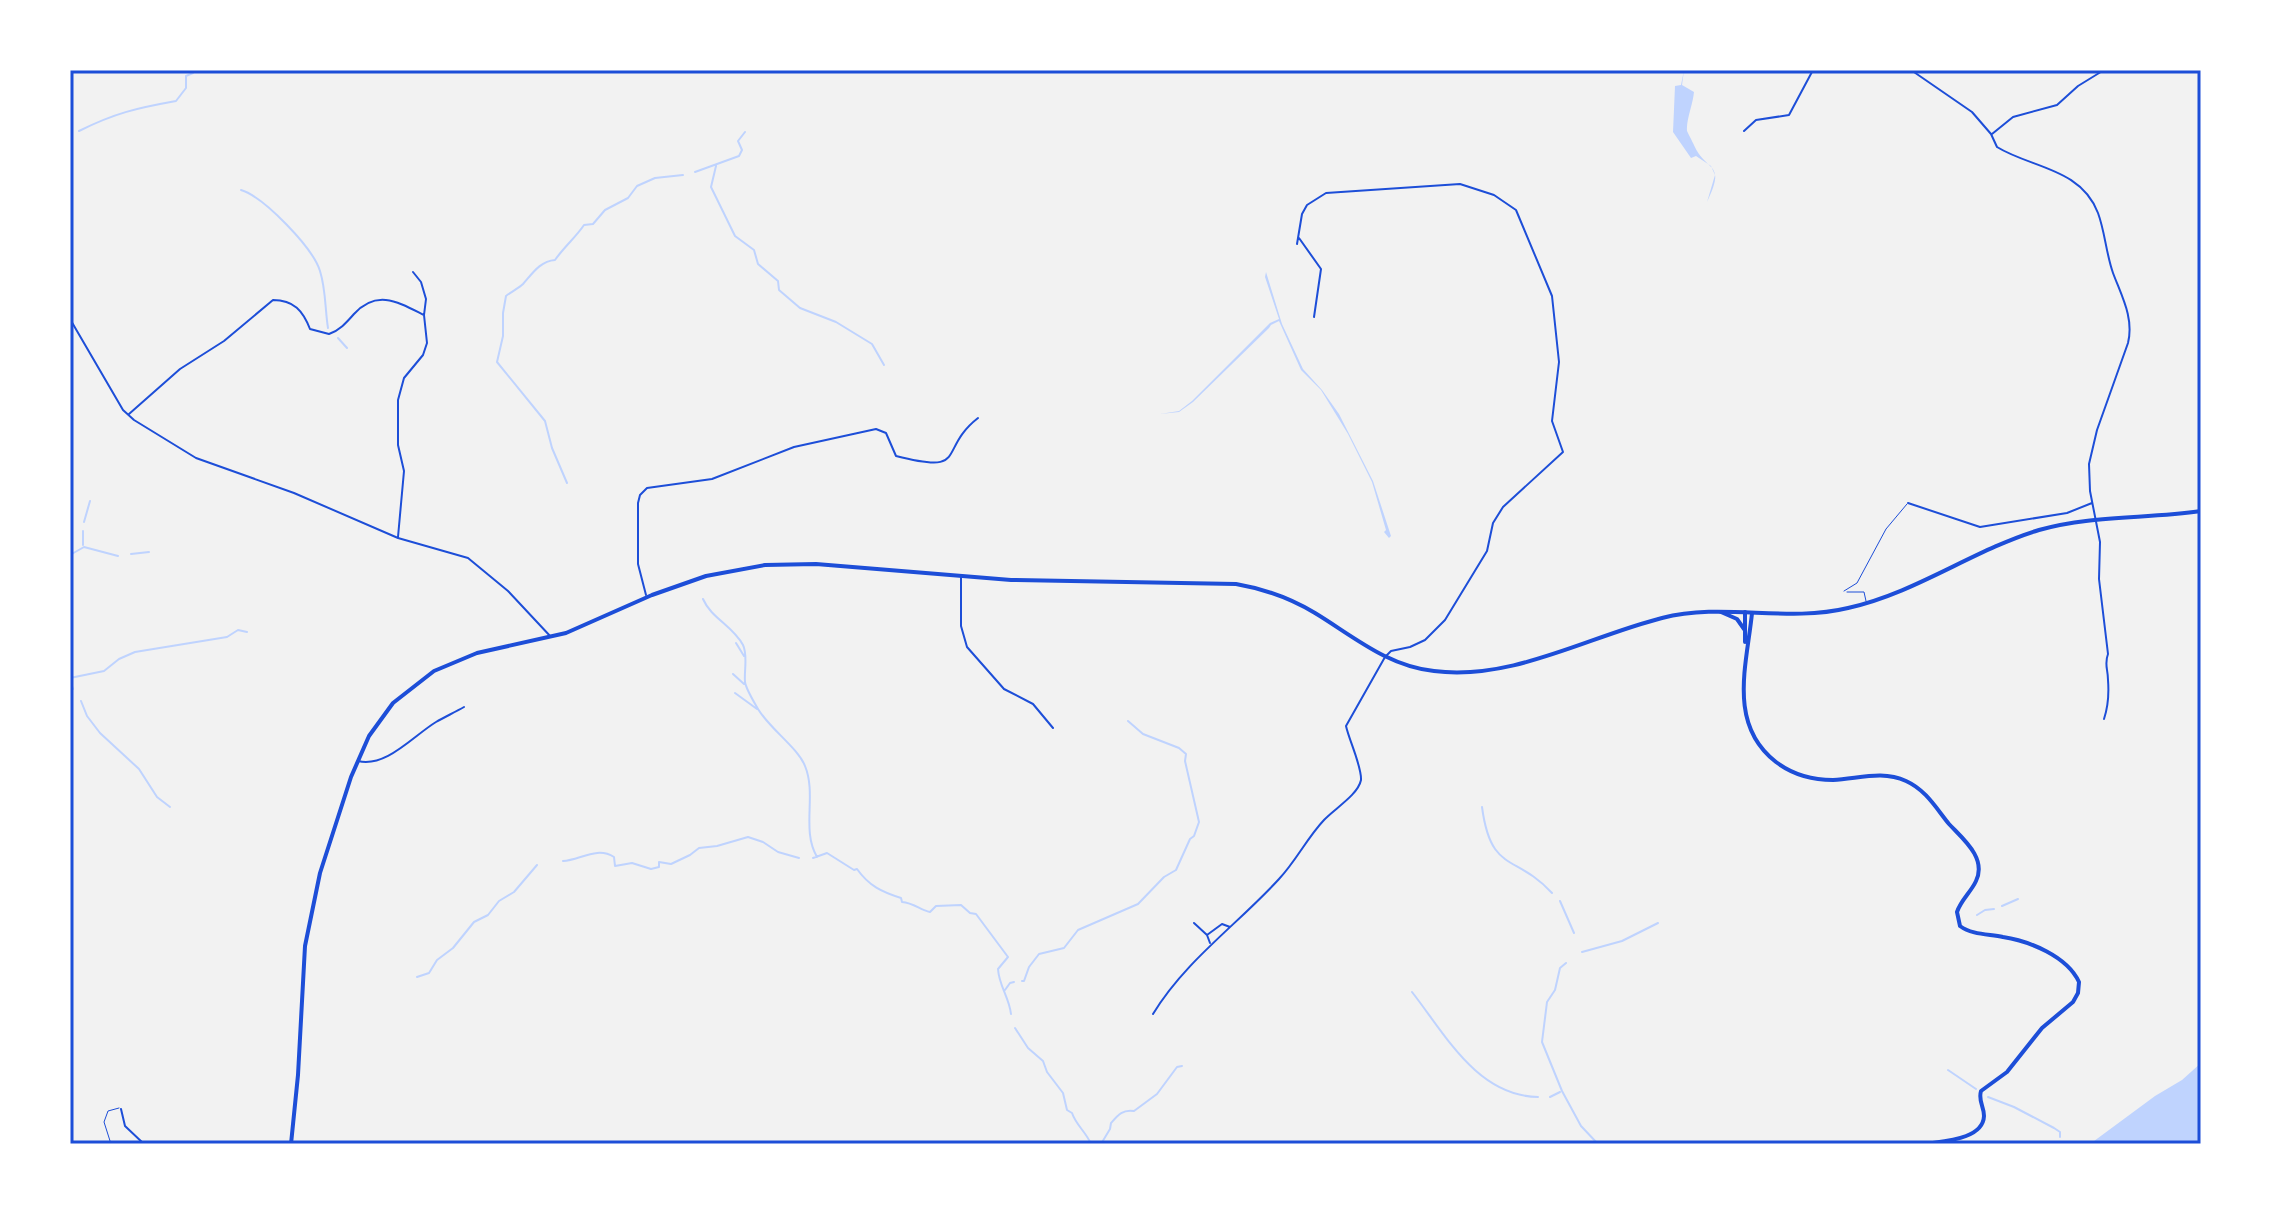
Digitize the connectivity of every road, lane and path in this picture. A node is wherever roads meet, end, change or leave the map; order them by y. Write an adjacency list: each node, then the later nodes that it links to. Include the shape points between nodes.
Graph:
1 (1813, 70): 4 (street, via 1789,115 1756,120)
2 (1911, 70): 5 (street, via 1964,105)
3 (2104, 70): 5 (street, via 2057,105 2013,117)
4 (1744, 131)
5 (1991, 134): 15 (street, via 2001,150 2060,174 2088,197 2098,213 2130,316 2128,343 2090,452)
6 (1298, 237): 7 (street); 10 (street, via 1321,269); 28 (street, via 1307,205 1326,193 1460,184 1494,195 1516,210 1552,296 1559,362 1552,421 1563,452 1508,501 1493,523 1487,551 1445,620 1425,640)
7 (1297, 244)
8 (413, 272): 9 (street, via 426,299)
9 (424, 315): 12 (street, via 397,302 369,301 329,334 310,329 304,313 290,302 273,300 180,369); 18 (street, via 426,350 404,378 398,400 404,471)
10 (1314, 317)
11 (70, 319): 12 (street)
12 (129, 415): 18 (street, via 196,458)
13 (978, 418): 20 (street, via 941,463 896,456 886,433 876,429 794,447 712,479 647,488 638,499 638,564)
14 (1908, 503): 15 (street, via 1980,527 2067,513); 21 (lane, via 1886,529 1857,583 1844,591 1864,592)
15 (2092, 503): 17 (street)
16 (2201, 511): 17 (main road)
17 (2097, 520): 21 (main road, via 2027,534); 32 (street, via 2108,654)
18 (398, 538): 26 (street, via 451,551 481,567)
19 (961, 577): 20 (main road, via 816,564 765,565 706,576); 30 (main road, via 1258,588 1297,603); 33 (street, via 961,626 967,647 1004,689 1033,704)
20 (647, 597): 26 (main road)
21 (1867, 604): 24 (main road, via 1811,614)
22 (1718, 611): 23 (main road); 25 (main road, via 1734,617); 30 (main road, via 1660,618 1512,666 1467,673 1423,670)
23 (1745, 612): 24 (main road); 25 (main road)
24 (1752, 613): 27 (main road)
25 (1744, 629): 27 (main road)
26 (551, 638): 34 (main road, via 477,653 421,679 385,713)
27 (1746, 644): 44 (main road, via 1745,713 1765,752 1807,777 1888,776 1921,790 1977,859 1977,878 1957,912 1960,926 2030,944 2054,956 2078,979 2073,1002 2042,1028 2007,1072 1981,1091 1980,1127 1968,1135)
28 (1405, 648): 29 (street); 30 (street)
29 (1408, 655)
30 (1385, 657): 36 (street, via 1346,726 1360,773 1357,788)
31 (464, 707): 34 (street, via 399,749 368,764)
32 (2104, 719)
33 (1053, 728)
34 (357, 761): 43 (main road, via 310,913)
35 (1194, 923): 37 (street)
36 (1232, 927): 37 (street, via 1222,924); 38 (street)
37 (1207, 935): 38 (street)
38 (1211, 944): 39 (street)
39 (1153, 1014)
40 (121, 1109): 41 (lane, via 105,1114); 42 (street, via 125,1126)
41 (111, 1144)
42 (141, 1144)
43 (291, 1144)
44 (1925, 1144)

